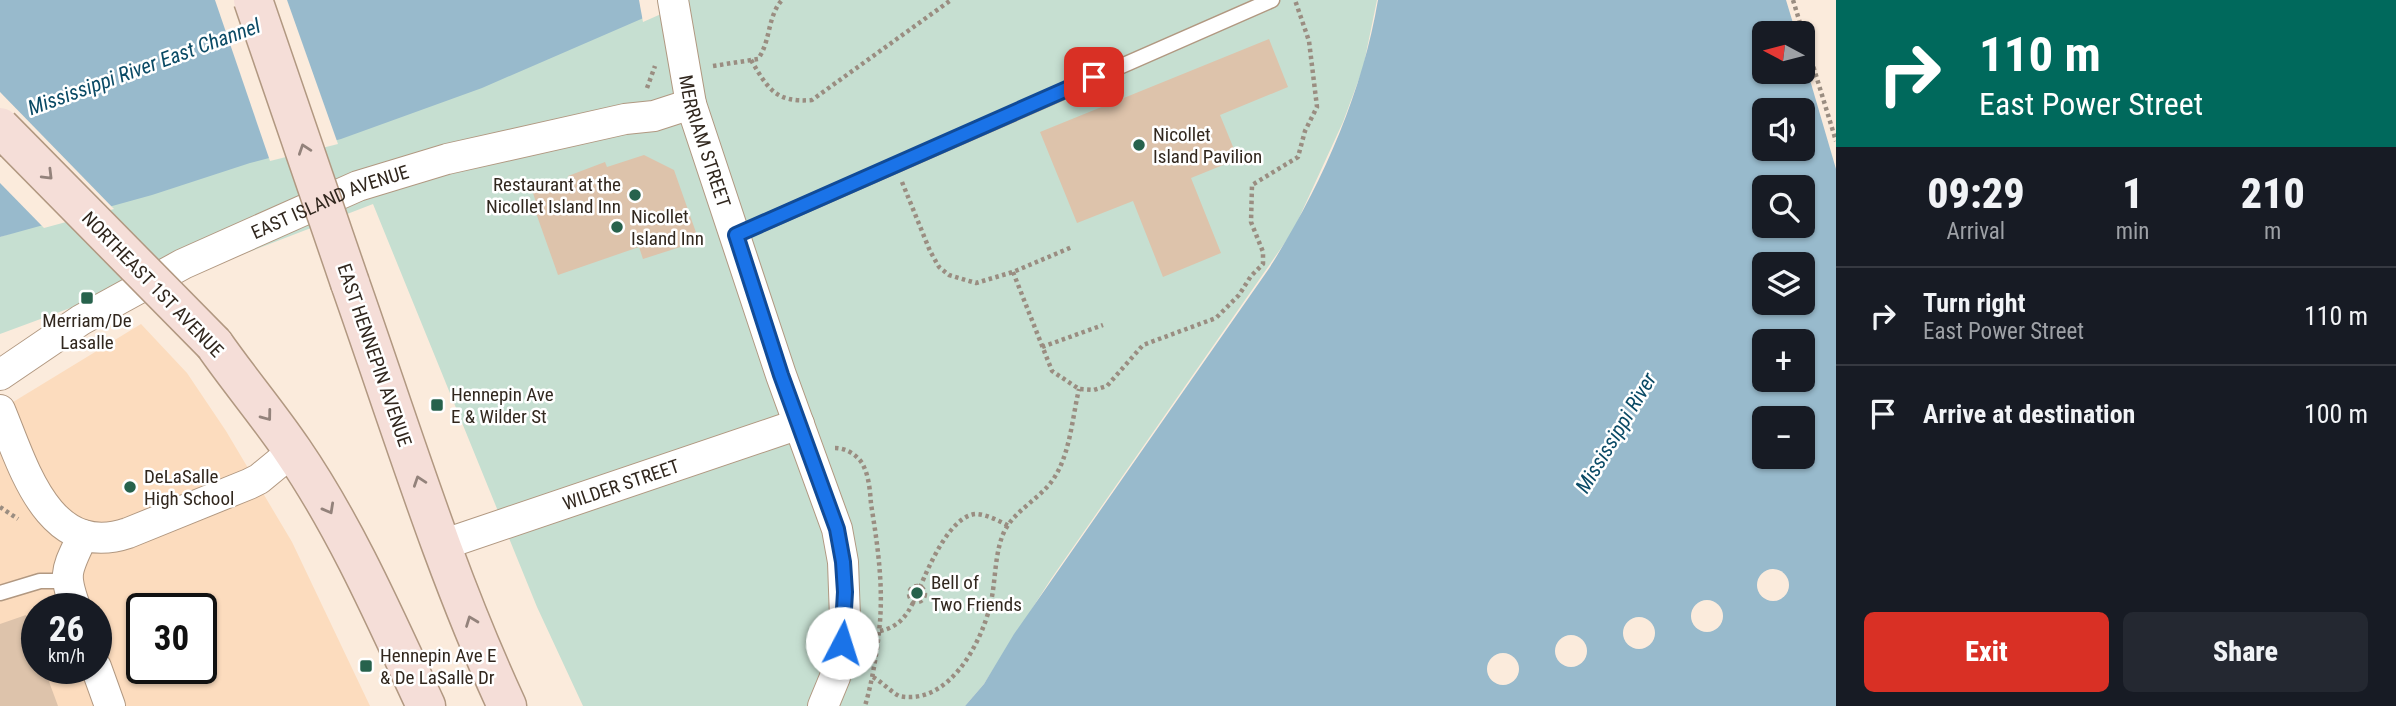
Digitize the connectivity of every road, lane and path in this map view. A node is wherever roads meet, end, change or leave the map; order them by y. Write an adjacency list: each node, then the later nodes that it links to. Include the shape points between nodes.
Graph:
1 (253, 0): 28 (main road, EAST HENNEPIN AVENUE, one-way to 1, bridge)
2 (673, 0): 10 (street, MERRIAM STREET)
3 (782, 0): 8 (path, via 774,9 764,51)
4 (951, 0): 8 (path, via 812,100 794,102 781,97 765,83)
5 (1272, 0): 13 (lane)
6 (1295, 0): 20 (path, via 1309,41 1317,107 1298,157 1252,185 1251,222 1263,264 1216,318 1143,345 1107,386)
7 (1793, 0): 12 (path)
8 (751, 60): 9 (path)
9 (711, 66)
10 (691, 104): 14 (street, MERRIAM STREET); 19 (street, EAST ISLAND AVENUE, via 654,116 447,159 358,186 183,264 81,320)
11 (0, 127): 23 (main road, NORTHEAST 1ST AVENUE, one-way to 23, bridge, via 214,344)
12 (1836, 141)
13 (895, 163): 14 (lane); 16 (path, via 939,267 948,275 976,283)
14 (736, 235): 22 (street, MERRIAM STREET)
15 (1072, 247): 16 (path)
16 (1013, 272): 18 (path)
17 (1102, 325): 18 (path)
18 (1042, 347): 20 (path, via 1052,371)
19 (0, 375)
20 (1079, 389): 26 (path, via 1059,469)
21 (0, 410): 27 (street, via 38,497 61,523)
22 (799, 424): 28 (street, WILDER STREET); 40 (street, MERRIAM STREET, via 837,529 843,562 842,643)
23 (293, 451): 27 (street, via 259,479 148,525 113,538); 38 (main road, one-way to 38, via 359,565)
24 (0, 507): 25 (path)
25 (18, 519)
26 (1009, 526): 29 (path, via 985,515 962,519 946,536); 35 (path, via 1001,543 990,608 962,671 948,689 918,699 899,695)
27 (83, 535): 32 (street, via 68,570)
28 (442, 545): 39 (main road, EAST HENNEPIN AVENUE, one-way to 28)
29 (920, 587): 33 (path, via 910,590); 33 (path, via 925,597)
30 (0, 593): 31 (lane, via 40,581)
31 (67, 593)
32 (71, 593)
33 (914, 601): 34 (path, via 899,623)
34 (879, 631)
35 (873, 677)
36 (102, 684): 37 (street)
37 (110, 706)
38 (426, 706)
39 (507, 706)
40 (823, 706)

